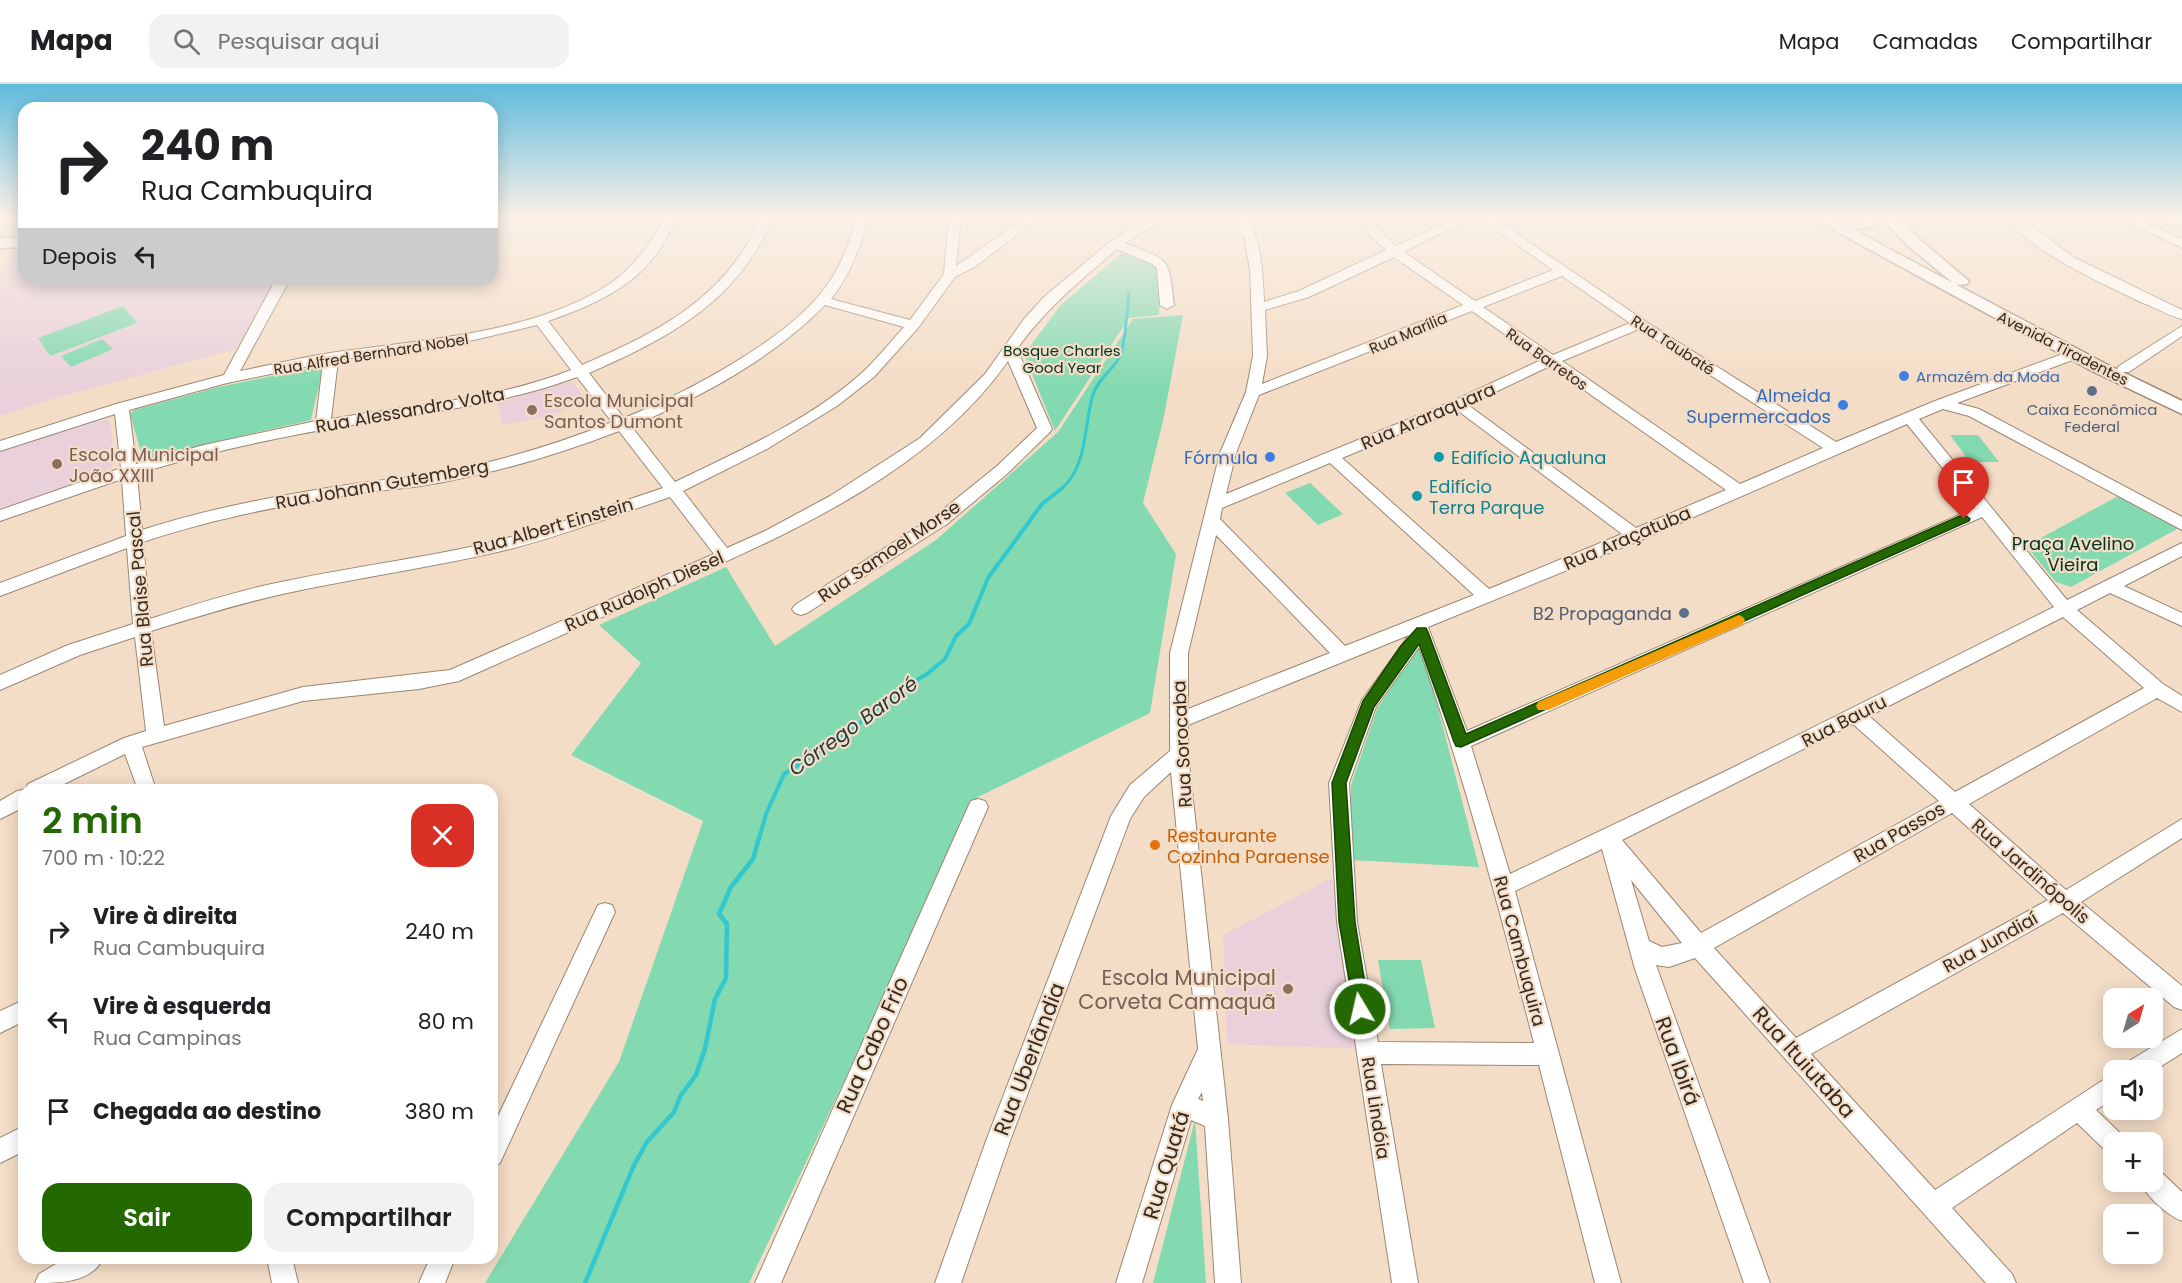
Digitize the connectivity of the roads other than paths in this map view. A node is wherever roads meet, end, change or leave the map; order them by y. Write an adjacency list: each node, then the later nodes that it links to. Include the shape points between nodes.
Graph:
1 (632, 273): 21 (street, Rua Alfred Bernhard Nobel, via 599,294)
2 (735, 273): 30 (street, Rua Alessandro Volta, via 679,322)
3 (840, 273): 16 (street, Rua Johann Gutemberg)
4 (1080, 273): 25 (street, Rua Rudolph Diesel, via 1048,300)
5 (1164, 273): 17 (street)
6 (1256, 273): 19 (street, Rua Sorocaba)
7 (1348, 273): 19 (street, via 1304,294)
8 (1425, 273): 18 (street, Rua Barretos)
9 (1559, 273): 18 (street, Rua Marília)
10 (1563, 273): 22 (street, Rua Taubaté)
11 (1930, 273): 26 (main road, Avenida Tiradentes)
12 (1949, 273): 29 (main road, Avenida Tiradentes)
13 (2094, 273): 20 (street)
14 (950, 274): 23 (street, Rua Albert Einstein)
15 (280, 285): 31 (street)
16 (821, 300): 23 (street); 42 (street, Rua Johann Gutemberg, via 814,310 755,354)
17 (1167, 305)
18 (1472, 306): 28 (street, Rua Barretos); 32 (street, Rua Marília)
19 (1258, 307): 32 (street, Rua Sorocaba, via 1260,356)
20 (2182, 315)
21 (539, 319): 27 (street, Rua Alfred Bernhard Nobel, via 463,340); 30 (street)
22 (1640, 324): 28 (street, Rua Araraquara); 44 (street, Rua Taubaté)
23 (913, 325): 47 (street, Rua Albert Einstein, via 869,374 832,403 762,446)
24 (2182, 330): 29 (street)
25 (1010, 350): 56 (street, Rua Rudolph Diesel, via 990,377 925,441 836,500); 60 (street, Rua Samoel Morse, via 1045,429 941,520)
26 (2073, 355): 29 (main road, via 2091,356); 33 (street, Rua Araçatuba); 38 (main road, Avenida Tiradentes)
27 (331, 357): 31 (street, Rua Alfred Bernhard Nobel); 41 (street)
28 (1550, 361): 35 (street, Rua Araraquara); 48 (street, Rua Barretos)
29 (2124, 369): 34 (main road, Avenida Tiradentes)
30 (579, 371): 41 (street, Rua Alessandro Volta, via 505,394); 42 (street)
31 (229, 379): 37 (street, Rua Alfred Bernhard Nobel)
32 (1253, 392): 50 (street, Rua Sorocaba, via 1228,453)
33 (1968, 393): 36 (street, Rua Araçatuba); 39 (street)
34 (2182, 397)
35 (1458, 404): 45 (street, Rua Araraquara); 53 (street)
36 (1940, 404): 39 (street); 40 (street, Rua Araçatuba)
37 (121, 407): 43 (street, Rua Alfred Bernhard Nobel); 46 (street, Rua Blaise Pascal)
38 (2182, 408)
39 (1974, 412): 52 (street)
40 (1910, 417): 44 (street, Rua Araçatuba); 49 (street)
41 (323, 425): 46 (street, Rua Alessandro Volta, via 228,444)
42 (623, 425): 47 (street); 54 (street, Rua Johann Gutemberg, via 539,453 445,477 266,505)
43 (0, 446)
44 (1834, 448): 48 (street, Rua Araçatuba)
45 (1332, 457): 50 (street, Rua Araraquara); 59 (street)
46 (129, 471): 51 (street, Rua Alessandro Volta); 54 (street, Rua Blaise Pascal)
47 (672, 490): 56 (street); 63 (street, Rua Albert Einstein, via 510,543 286,587)
48 (1738, 491): 53 (street, Rua Araçatuba)
49 (1986, 509): 61 (street); 72 (street)
50 (1213, 513): 65 (street); 70 (street, Rua Sorocaba, via 1179,653)
51 (0, 516)
52 (2182, 524)
53 (1635, 536): 59 (street, Rua Araçatuba)
54 (135, 539): 58 (street, Rua Johann Gutemberg); 63 (street, Rua Blaise Pascal)
55 (2182, 549): 57 (street, Rua Bauru)
56 (724, 555): 71 (street, Rua Rudolph Diesel, via 453,676 303,694)
57 (2108, 585): 61 (street, Rua Bauru); 62 (street)
58 (0, 590)
59 (1486, 596): 64 (street, Rua Araçatuba)
60 (801, 609)
61 (2065, 609): 67 (street); 69 (street, Rua Bauru)
62 (2182, 620)
63 (142, 626): 66 (street, Rua Albert Einstein, via 74,650); 71 (street, Rua Blaise Pascal)
64 (1419, 628): 65 (street, Rua Araçatuba); 72 (street, Rua Cambuquira); 94 (street, Rua Lindóia, via 1368,705 1339,783 1347,922)
65 (1342, 654): 70 (street, Rua Araçatuba)
66 (0, 683)
67 (2157, 689): 68 (street); 78 (street, Rua Passos)
68 (2182, 705)
69 (1855, 715): 78 (street, Rua Jardinópolis); 82 (street, Rua Bauru)
70 (1179, 721): 74 (street, Rua Sorocaba)
71 (156, 735): 73 (street, Rua Rudolph Diesel)
72 (1461, 742): 83 (street, Rua Cambuquira)
73 (131, 743): 75 (street, Rua Rudolph Diesel); 76 (street)
74 (1179, 754): 92 (street, Rua Sorocaba); 115 (street, Rua Uberlândia, via 1137,791 1121,816)
75 (47, 784)
76 (145, 784)
77 (18, 800): 80 (street)
78 (1953, 802): 84 (street, Rua Jardinópolis); 86 (street, Rua Passos)
79 (978, 807): 114 (street, Rua Cabo Frio)
80 (0, 811)
81 (2182, 827): 84 (street, Rua Jundiaí)
82 (1608, 837): 83 (street, Rua Bauru); 86 (street, Rua Ituiutaba); 87 (street, Rua Ibirá)
83 (1504, 887): 95 (street, Rua Cambuquira)
84 (2064, 901): 88 (street, Rua Jardinópolis); 93 (street, Rua Jundiaí)
85 (605, 912): 103 (street)
86 (1698, 946): 87 (street, Rua Passos, via 1662,958); 93 (street, Rua Ituiutaba)
87 (1639, 947): 120 (street, Rua Ibirá)
88 (2182, 1000)
89 (18, 1013): 90 (street)
90 (0, 1022)
91 (2182, 1040): 96 (street)
92 (1209, 1048): 98 (street, Rua Quatá); 100 (street, Rua Sorocaba)
93 (1794, 1051): 106 (street, Rua Ituiutaba)
94 (1367, 1053): 95 (street); 118 (street, Rua Lindóia)
95 (1548, 1054): 119 (street, Rua Cambuquira)
96 (2151, 1060)
97 (2103, 1091): 99 (street)
98 (1184, 1106): 100 (street); 116 (street, Rua Quatá)
99 (2078, 1108): 101 (street); 106 (street)
100 (1216, 1119): 117 (street, Rua Sorocaba)
101 (2103, 1132)
102 (18, 1141): 104 (street)
103 (498, 1142)
104 (0, 1151)
105 (2163, 1191): 107 (street)
106 (1933, 1206): 121 (street, Rua Ituiutaba)
107 (2182, 1209)
108 (81, 1264): 111 (street)
109 (280, 1264): 112 (street)
110 (440, 1264): 113 (street)
111 (48, 1283)
112 (285, 1283)
113 (432, 1283)
114 (768, 1283)
115 (948, 1283)
116 (1129, 1283)
117 (1228, 1283)
118 (1405, 1283)
119 (1608, 1283)
120 (1757, 1283)
121 (2003, 1283)

